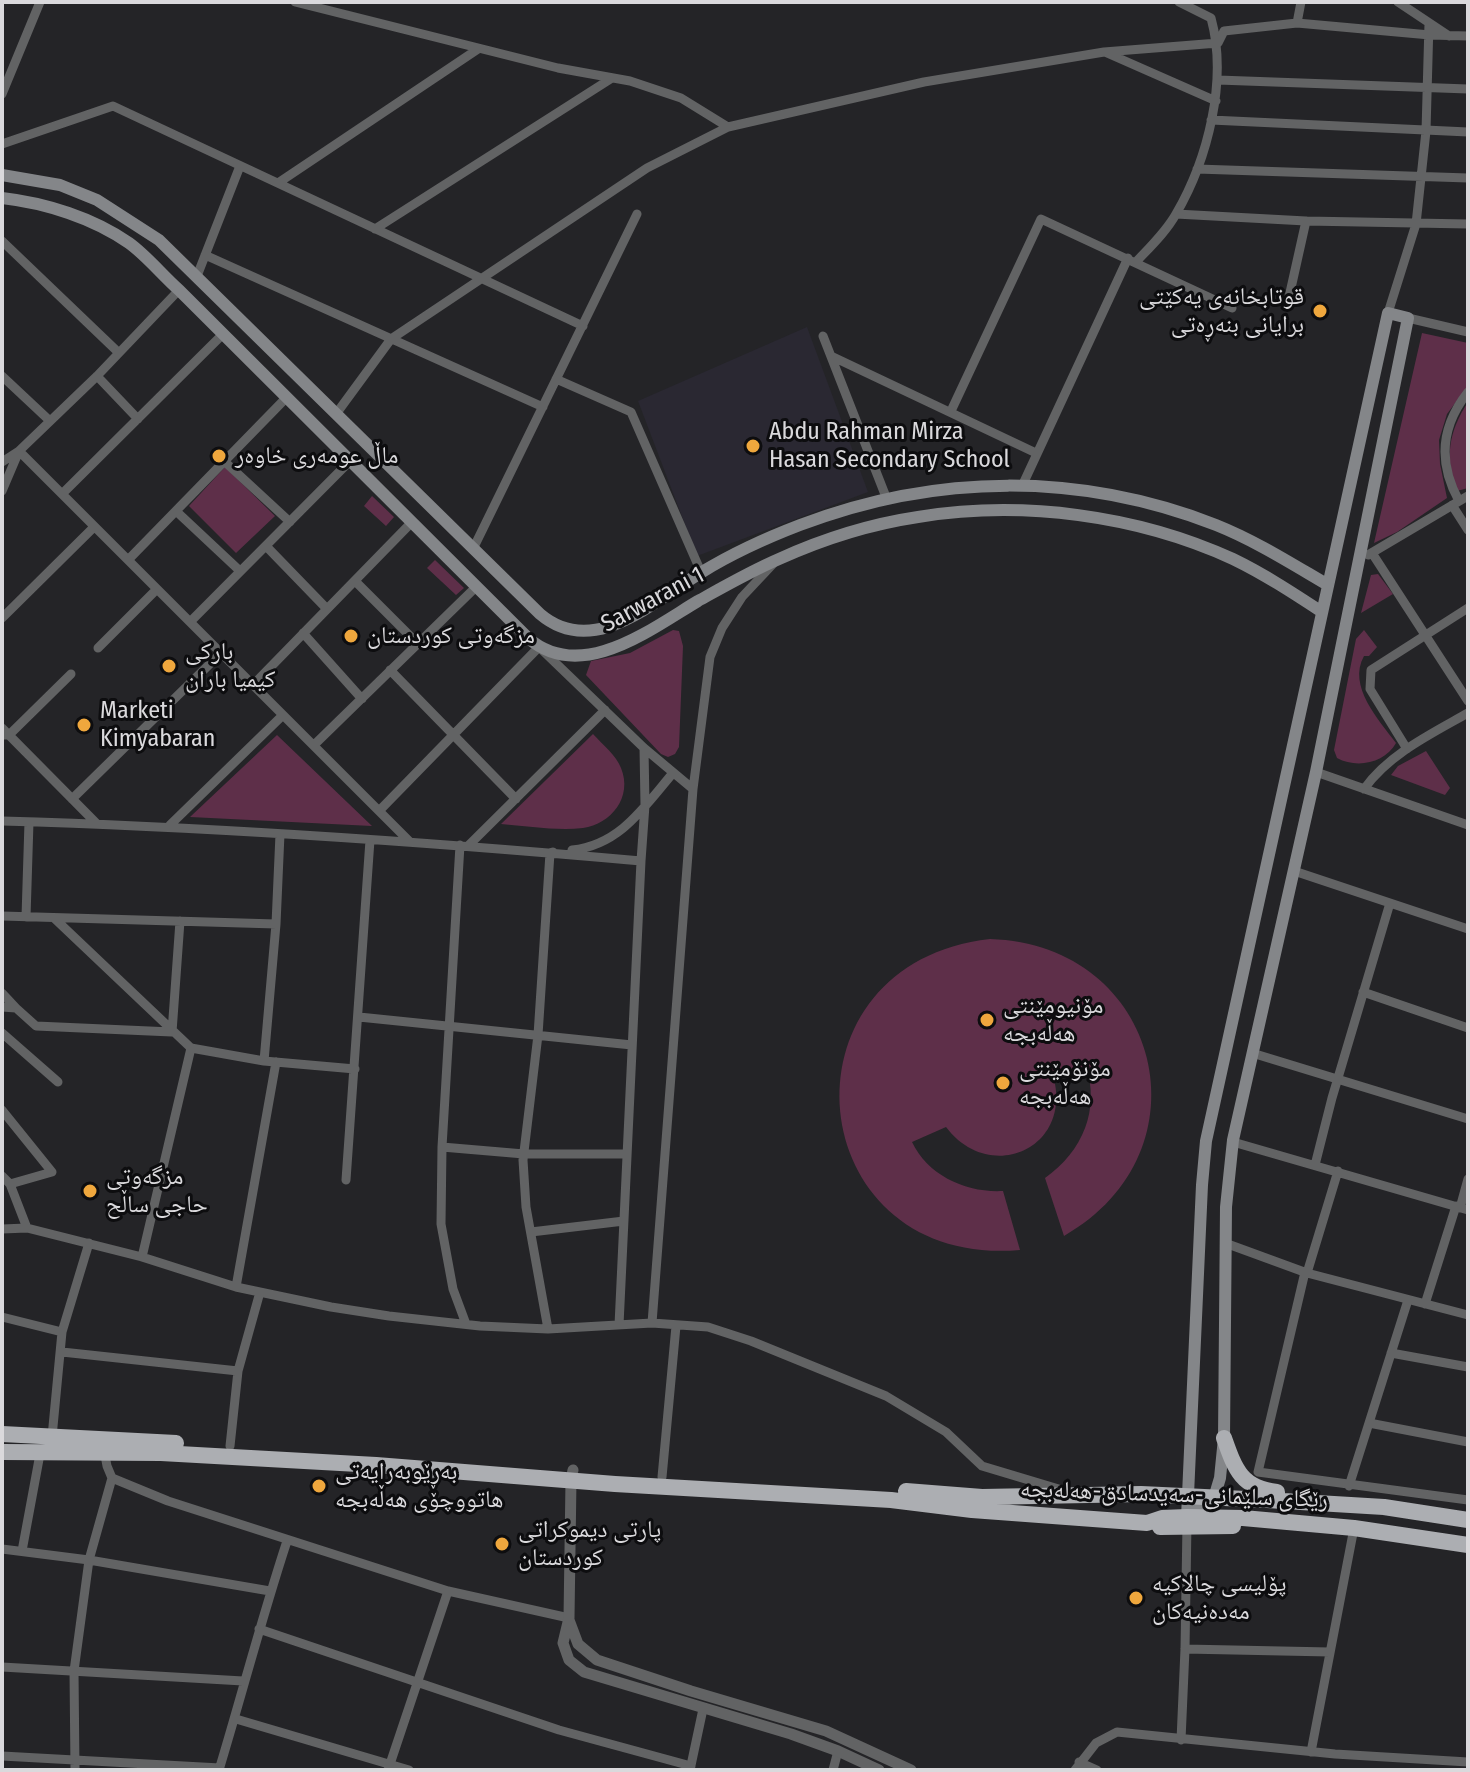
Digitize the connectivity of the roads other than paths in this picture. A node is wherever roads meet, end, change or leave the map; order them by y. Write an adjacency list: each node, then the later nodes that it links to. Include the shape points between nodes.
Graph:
1 (40, 2): 18 (street)
2 (295, 2): 12 (street)
3 (1179, 2): 11 (street, via 1211,18)
4 (1301, 2): 6 (street)
5 (1398, 2): 7 (street)
6 (1297, 23): 8 (street); 11 (street, via 1224,31)
7 (1429, 23): 8 (street); 9 (street)
8 (1430, 35): 9 (street); 16 (street)
9 (1449, 36): 10 (street)
10 (1468, 36)
11 (1218, 43): 13 (street); 15 (street)
12 (478, 49): 14 (street); 30 (street)
13 (1104, 52): 19 (street); 21 (street, via 924,82)
14 (612, 78): 21 (street, via 681,98); 37 (street)
15 (1218, 80): 16 (street); 19 (street)
16 (1428, 88): 17 (street); 22 (street)
17 (1468, 89)
18 (2, 94)
19 (1216, 101): 20 (street)
20 (1211, 120): 22 (street); 26 (street)
21 (728, 127): 42 (street, via 647,168)
22 (1426, 131): 23 (street); 28 (street)
23 (1468, 132)
24 (2, 144): 25 (street, via 113,106)
25 (240, 166): 30 (street); 39 (street)
26 (1197, 169): 28 (street); 33 (street)
27 (2, 175): 41 (main road, via 60,185 97,200 159,240)
28 (1420, 178): 29 (street); 35 (street)
29 (1468, 178)
30 (278, 183): 37 (street)
31 (2, 198): 43 (main road, via 83,218 130,244)
32 (637, 214): 48 (street)
33 (1176, 214): 34 (street); 40 (street)
34 (1306, 221): 35 (street); 44 (street)
35 (1416, 224): 36 (street); 46 (street)
36 (1468, 224)
37 (375, 229): 42 (street)
38 (2, 241): 53 (street)
39 (205, 255): 41 (street); 52 (street)
40 (1132, 260): 45 (street); 63 (street, via 1041,219); 68 (street)
41 (197, 276): 64 (main road)
42 (482, 279): 48 (street); 52 (street)
43 (179, 290): 50 (main road); 53 (street)
44 (1287, 306)
45 (1232, 308)
46 (1388, 313): 47 (main road); 94 (main road)
47 (1408, 318): 49 (street); 88 (main road)
48 (583, 326): 57 (street)
49 (1468, 332)
50 (222, 335): 61 (main road); 65 (street)
51 (823, 336): 54 (street)
52 (391, 339): 62 (street); 64 (street)
53 (119, 353): 56 (street)
54 (831, 356): 63 (street); 78 (street)
55 (2, 376): 58 (street)
56 (97, 376): 65 (street); 66 (street)
57 (556, 379): 62 (street); 92 (street, via 631,412)
58 (11, 385): 60 (street); 66 (street)
59 (1468, 392): 79 (street, via 1445,434 1445,470)
60 (2, 395)
61 (286, 398): 69 (street); 70 (main road)
62 (543, 407): 87 (street)
63 (951, 411): 68 (street)
64 (336, 414): 72 (main road)
65 (138, 419): 77 (street)
66 (50, 421): 67 (street)
67 (19, 451): 71 (street); 75 (street); 77 (street)
68 (1036, 453): 74 (street)
69 (224, 461): 80 (street); 82 (street)
70 (350, 461): 73 (main road); 82 (street)
71 (2, 462)
72 (390, 467): 73 (main road); 87 (main road)
73 (373, 484): 83 (main road)
74 (1023, 484): 76 (main road); 94 (main road, via 1107,492 1215,525)
75 (2, 491)
76 (941, 491): 78 (main road); 81 (main road)
77 (62, 494): 84 (street)
78 (886, 497): 92 (main road, via 773,536)
79 (1460, 501): 85 (street); 88 (street)
80 (176, 511): 90 (street); 91 (street)
81 (945, 513): 89 (main road, Sarwarani 1, via 866,528); 99 (main road, Sarwarani 1, via 1064,514 1146,529 1234,559)
82 (290, 522): 86 (street)
83 (412, 522): 93 (street); 95 (main road)
84 (94, 527): 90 (street); 100 (street)
85 (1468, 530)
86 (266, 546): 91 (street); 98 (street)
87 (473, 549): 92 (main road, via 550,623 568,631 594,631 624,621)
88 (1366, 556): 103 (street); 121 (main road)
89 (778, 559): 105 (main road, Sarwarani 1, via 618,646 571,656); 123 (street, via 742,597 710,657)
90 (128, 560): 96 (street)
91 (240, 571): 101 (street)
92 (701, 572)
93 (355, 581): 98 (street); 104 (street)
94 (1328, 585): 99 (main road)
95 (477, 586): 104 (street); 105 (main road)
96 (157, 589): 101 (street); 106 (street)
97 (1468, 608): 103 (street)
98 (327, 609): 102 (street)
99 (1322, 612): 152 (main road)
100 (2, 618)
101 (190, 622): 107 (street)
102 (303, 633): 110 (street); 111 (street)
103 (1425, 636): 112 (street); 120 (street, via 1371,670 1370,689)
104 (417, 643): 108 (street)
105 (539, 647): 113 (street); 117 (street)
106 (98, 648)
107 (221, 653): 110 (street); 125 (street)
108 (390, 670): 111 (street); 117 (street)
109 (71, 674): 116 (street)
110 (253, 685): 115 (street)
111 (362, 699): 118 (street)
112 (1468, 701)
113 (605, 710): 119 (street); 126 (street)
114 (1468, 713): 120 (street)
115 (283, 715): 118 (street); 132 (street)
116 (4, 733): 125 (street)
117 (452, 736): 126 (street); 128 (street)
118 (314, 745): 128 (street)
119 (644, 748): 122 (street); 127 (street)
120 (1407, 749): 124 (street)
121 (1316, 772): 124 (street); 140 (main road)
122 (673, 773): 123 (street); 127 (street)
123 (693, 789): 195 (street)
124 (1364, 789): 133 (street)
125 (72, 799): 131 (street)
126 (516, 799): 137 (street)
127 (645, 805): 138 (street, via 610,839 585,849); 139 (street)
128 (379, 811): 136 (street)
129 (2, 821): 130 (street)
130 (29, 822): 131 (street); 143 (street)
131 (96, 823): 132 (street)
132 (170, 825): 134 (street)
133 (1468, 825)
134 (280, 834): 135 (street); 146 (street)
135 (370, 840): 136 (street); 154 (street)
136 (410, 842): 137 (street)
137 (464, 845): 138 (street); 155 (street)
138 (550, 853): 139 (street); 159 (street)
139 (641, 861): 160 (street)
140 (1294, 871): 141 (street); 153 (main road)
141 (1390, 903): 147 (street); 148 (street)
142 (2, 916): 143 (street)
143 (26, 917): 144 (street)
144 (54, 918): 145 (street); 157 (street)
145 (180, 921): 146 (street); 157 (street)
146 (276, 924): 163 (street)
147 (1468, 929)
148 (1363, 992): 156 (street); 166 (street)
149 (2, 993): 151 (street)
150 (2, 1007): 151 (street)
151 (16, 1008): 157 (street, via 36,1026)
152 (1235, 1008): 153 (main road); 218 (main road, via 1205,1156)
153 (1261, 1015): 162 (main road)
154 (359, 1017): 155 (street); 165 (street)
155 (449, 1026): 159 (street); 171 (street)
156 (1468, 1028)
157 (172, 1032): 161 (street)
158 (2, 1033): 167 (street)
159 (538, 1035): 160 (street); 172 (street)
160 (632, 1045): 173 (street)
161 (191, 1048): 163 (street); 187 (street)
162 (1252, 1053): 166 (street); 170 (main road)
163 (264, 1061): 164 (street)
164 (276, 1062): 165 (street); 189 (street)
165 (355, 1069): 178 (street)
166 (1338, 1079): 169 (street); 174 (street)
167 (58, 1082)
168 (2, 1110): 179 (street, via 52,1172)
169 (1468, 1119)
170 (1233, 1142): 174 (street); 186 (main road)
171 (442, 1147): 172 (street); 196 (street, via 441,1224 453,1289)
172 (524, 1154): 173 (street); 184 (street)
173 (627, 1154): 181 (street)
174 (1315, 1165): 175 (street)
175 (1338, 1171): 180 (street); 188 (street)
176 (2, 1176): 179 (street)
177 (1468, 1179): 180 (street)
178 (346, 1180)
179 (10, 1184): 182 (street)
180 (1461, 1208): 192 (street)
181 (624, 1221): 184 (street); 197 (street)
182 (27, 1228): 183 (street); 185 (street)
183 (2, 1229)
184 (531, 1232): 199 (street)
185 (89, 1243): 187 (street); 200 (street)
186 (1225, 1243): 188 (street); 208 (main road)
187 (142, 1257): 189 (street)
188 (1306, 1273): 191 (street); 217 (street, via 1258,1472)
189 (236, 1287): 190 (street)
190 (260, 1292): 196 (street); 204 (street)
191 (1408, 1300): 192 (street); 202 (street)
192 (1425, 1304): 193 (street)
193 (1468, 1315)
194 (2, 1317): 200 (street)
195 (652, 1323): 197 (street); 198 (street)
196 (466, 1324): 199 (street)
197 (619, 1325): 199 (street)
198 (676, 1326): 216 (street); 219 (street, via 729,1333 848,1379 946,1432 982,1466)
199 (548, 1329)
200 (62, 1332): 201 (street)
201 (62, 1352): 204 (street); 207 (street)
202 (1391, 1353): 203 (street); 205 (street)
203 (1468, 1367)
204 (238, 1371): 211 (street)
205 (1369, 1423): 209 (street); 217 (street)
206 (2, 1434): 207 (highway)
207 (52, 1437): 210 (highway)
208 (1224, 1438): 220 (main road); 222 (highway, via 1238,1472 1256,1489)
209 (1468, 1442)
210 (104, 1446): 211 (highway); 213 (highway); 214 (highway); 215 (street)
211 (230, 1446): 214 (highway)
212 (2, 1452): 213 (highway)
213 (40, 1454): 229 (street)
214 (572, 1475): 216 (highway); 233 (street)
215 (112, 1478): 226 (street); 230 (street)
216 (672, 1481): 219 (highway, رێگای سلێمانی-سەیدسادق-هەلەبجە); 224 (highway, رێگای سلێمانی-سەیدسادق-هەلەبجە, via 972,1510)
217 (1349, 1486): 221 (street)
218 (1188, 1496): 219 (highway, رێگای سلێمانی-سەیدسادق-هەلەبجە); 220 (highway, رێگای سلێمانی-سەیدسادق-هەلەبجە); 224 (main road)
219 (1085, 1497)
220 (1214, 1498): 222 (highway, رێگای سلێمانی-سەیدسادق-هەلەبجە); 224 (main road)
221 (1468, 1500)
222 (1362, 1506): 223 (highway, رێگای سلێمانی-سەیدسادق-هەلەبجە)
223 (1468, 1520)
224 (1187, 1522): 225 (highway, رێگای سلێمانی-سەیدسادق-هەلەبجە, via 1243,1518); 235 (street)
225 (1354, 1528): 227 (highway, رێگای سلێمانی-سەیدسادق-هەلەبجە); 236 (street)
226 (287, 1541): 231 (street); 232 (street)
227 (1468, 1545)
228 (2, 1549): 229 (street)
229 (22, 1551): 230 (street)
230 (89, 1560): 231 (street); 238 (street)
231 (270, 1591): 234 (street)
232 (448, 1591): 233 (street); 240 (street)
233 (569, 1618): 241 (street, via 563,1643 569,1660 584,1672); 257 (street, via 578,1644 597,1660 826,1731)
234 (259, 1629): 239 (street); 240 (street)
235 (1185, 1649): 236 (street); 243 (street)
236 (1330, 1652): 245 (street)
237 (2, 1667): 238 (street)
238 (74, 1671): 239 (street); 249 (street)
239 (243, 1681): 242 (street)
240 (417, 1682): 251 (street); 252 (street)
241 (703, 1709): 244 (street); 252 (street)
242 (236, 1719): 251 (street); 253 (street)
243 (1181, 1740): 245 (street); 250 (street, via 1117,1732 1096,1743)
244 (838, 1751): 255 (street); 256 (street)
245 (1311, 1752): 247 (street)
246 (2, 1756): 249 (street)
247 (1428, 1759): 248 (street); 259 (street)
248 (1468, 1762)
249 (75, 1765): 253 (street)
250 (1077, 1766): 258 (street)
251 (389, 1767): 254 (street)
252 (691, 1768)
253 (220, 1769)
254 (409, 1770)
255 (833, 1770)
256 (879, 1770)
257 (911, 1770)
258 (1097, 1770)
259 (1425, 1770)

